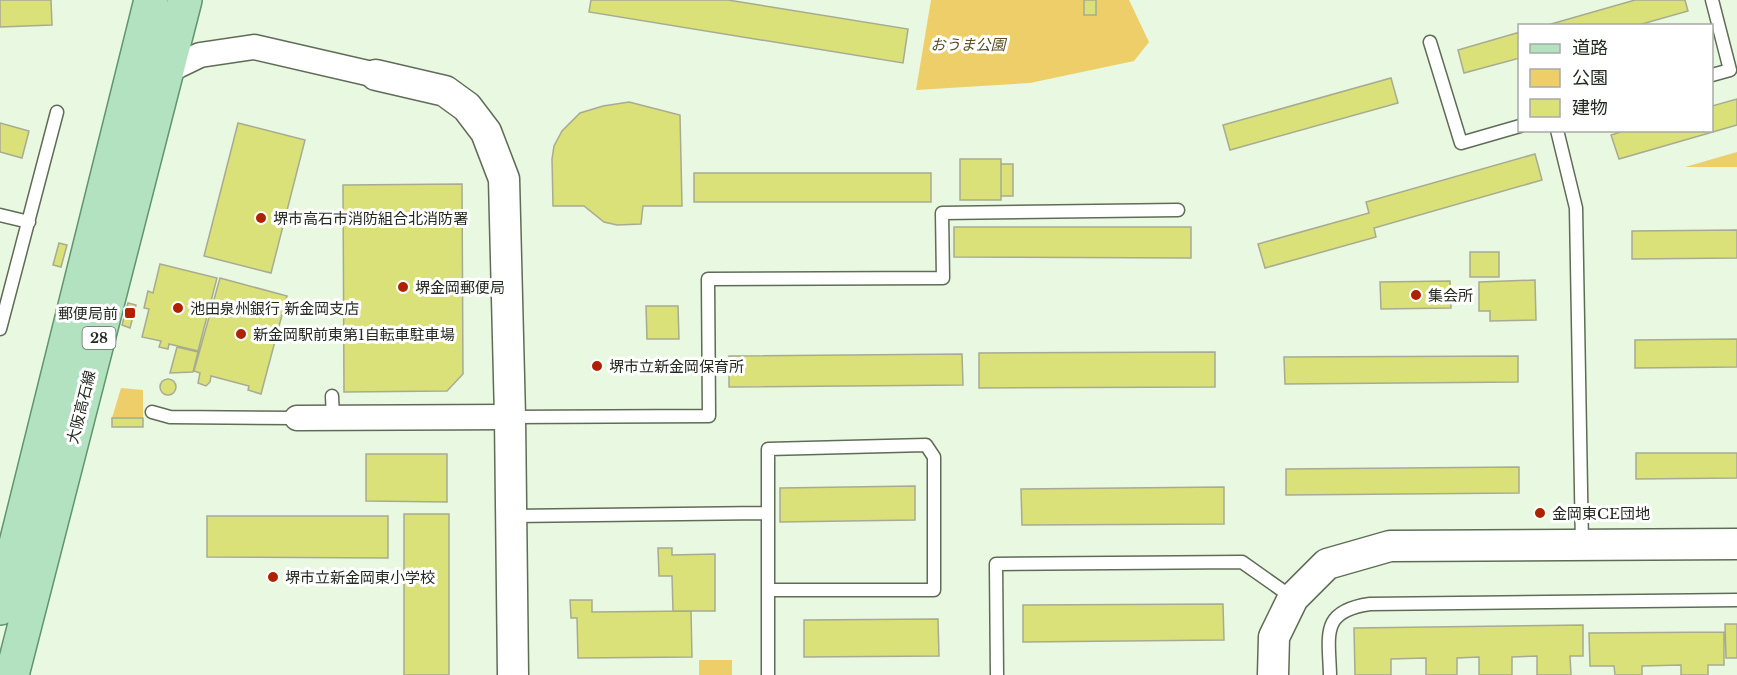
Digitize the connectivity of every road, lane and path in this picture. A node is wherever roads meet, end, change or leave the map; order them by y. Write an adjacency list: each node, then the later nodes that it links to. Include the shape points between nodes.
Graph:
1 (151, 0): 25 (main road, 大阪高石線 / 28)
2 (185, 0): 5 (main road, 大阪高石線 / 28)
3 (1712, 0): 7 (lane, via 1730,70)
4 (1430, 42): 9 (lane, via 1461,143)
5 (166, 71): 6 (street, via 200,55 254,46); 26 (main road, 大阪高石線 / 28)
6 (376, 75): 16 (street, via 445,91 467,106 486,132 504,179)
7 (1713, 75)
8 (57, 112): 13 (lane)
9 (1518, 127)
10 (1557, 132): 21 (lane, via 1576,208)
11 (1178, 210): 16 (lane, via 942,213 943,278 708,279 709,416)
12 (0, 215): 13 (lane)
13 (29, 222): 14 (lane)
14 (0, 330)
15 (152, 412): 17 (lane, via 170,417)
16 (510, 417): 17 (street, via 333,407); 19 (street)
17 (297, 418)
18 (766, 513): 19 (lane); 22 (lane); 22 (lane, via 768,448 926,444 934,457 934,590)
19 (511, 516): 27 (street)
20 (1737, 544): 21 (street)
21 (1582, 546): 23 (street, via 1390,546 1327,564)
22 (768, 590): 28 (lane)
23 (1293, 598): 29 (lane, via 1242,562 996,564); 30 (street, via 1274,637)
24 (1737, 600): 31 (lane, via 1353,606 1338,614 1329,629)
25 (0, 608)
26 (12, 675)
27 (513, 675)
28 (768, 675)
29 (997, 675)
30 (1273, 675)
31 (1330, 675)

